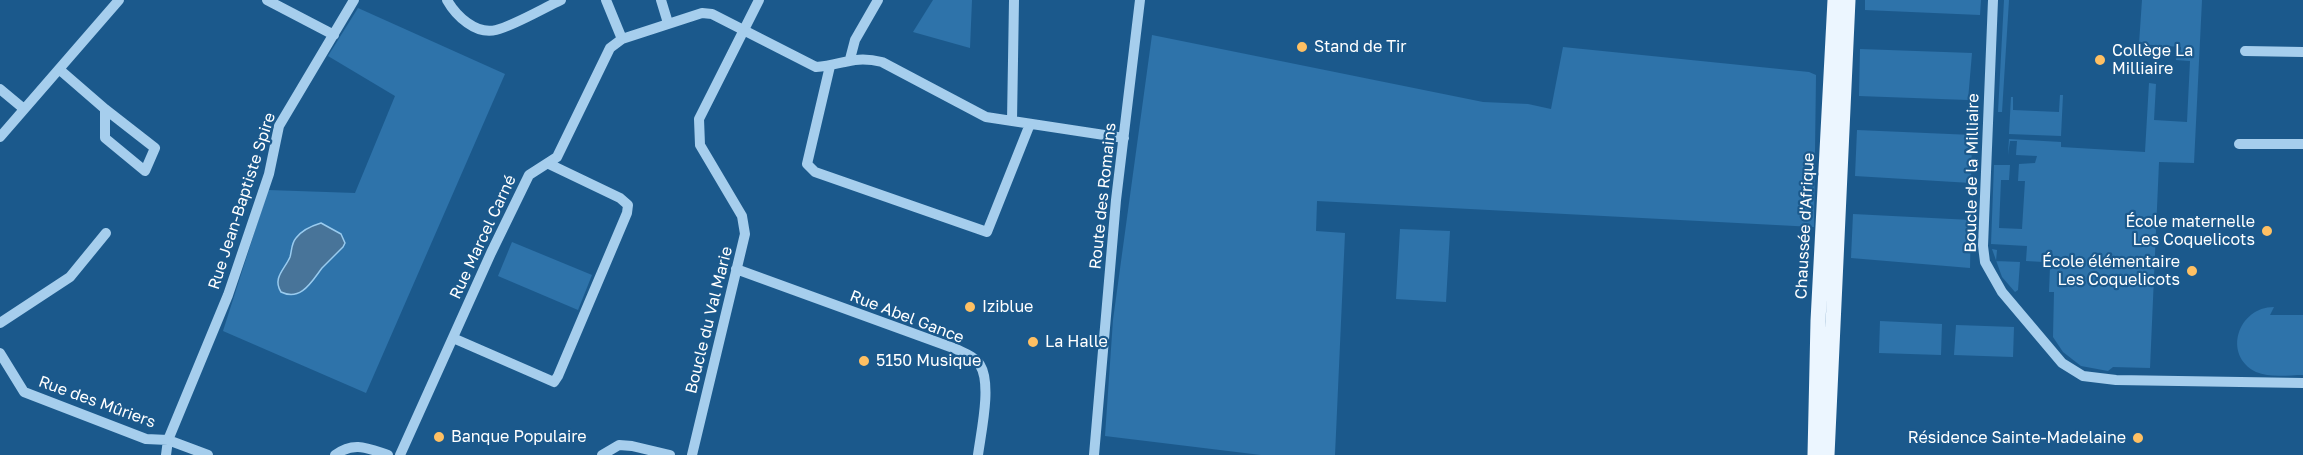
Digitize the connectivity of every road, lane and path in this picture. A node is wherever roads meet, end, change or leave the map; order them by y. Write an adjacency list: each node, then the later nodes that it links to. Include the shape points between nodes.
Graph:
1 (119, 0): 23 (street)
2 (267, 0): 17 (street)
3 (354, 0): 17 (street, Rue Jean-Baptiste Spire)
4 (447, 0): 5 (street, via 470,26 495,31)
5 (561, 0)
6 (606, 0): 18 (street)
7 (661, 0): 15 (street)
8 (759, 0): 16 (street, Boucle du Val Marie)
9 (878, 0): 21 (street, via 855,40)
10 (1014, 0): 27 (street)
11 (1140, 0): 30 (street, Route des Romains)
12 (1835, 0): 53 (main road, Chaussée d'Afrique)
13 (1848, 0): 54 (main road, Chaussée d'Afrique)
14 (1993, 0): 39 (street, Boucle de la Milliaire, via 1983,246 1986,262 2002,292 2062,363 2084,376)
15 (668, 23): 16 (street, via 712,14); 18 (street)
16 (744, 31): 22 (street, via 816,67); 35 (street, Boucle du Val Marie, via 699,119 700,145 742,216 745,234)
17 (334, 35): 41 (street, Rue Jean-Baptiste Spire, via 279,126 255,219)
18 (622, 39): 33 (street, Rue Marcel Carné, via 610,48 557,157)
19 (2245, 51): 20 (street)
20 (2303, 52)
21 (850, 59): 22 (street); 27 (street, via 882,62 986,117)
22 (830, 66): 28 (street, via 807,164 815,172 987,232)
23 (60, 70): 25 (street); 26 (street)
24 (0, 89): 25 (street)
25 (24, 109): 29 (street)
26 (105, 109): 26 (street, via 105,138 145,171 155,148)
27 (1012, 121): 28 (street)
28 (1030, 124): 30 (street)
29 (0, 137)
30 (1124, 138): 40 (street, Route des Romains)
31 (2239, 144): 32 (street)
32 (2303, 144)
33 (549, 164): 37 (street, Rue Marcel Carné, via 529,175); 37 (street, via 628,205 558,376 554,382)
34 (106, 233): 36 (street, via 70,277)
35 (736, 269): 49 (street, Boucle du Val Marie); 50 (street, Rue Abel Gance, via 975,359 985,379)
36 (0, 323)
37 (453, 338): 46 (street, Rue Marcel Carné)
38 (0, 353): 41 (street, Rue des Mûriers, via 24,392 146,439)
39 (2303, 383)
40 (1098, 396): 51 (street, Route des Romains); 52 (street, Route des Romains)
41 (168, 440): 42 (street, Rue Jean-Baptiste Spire); 43 (street, Rue des Mûriers)
42 (166, 455)
43 (208, 455)
44 (335, 455): 45 (street, via 353,446)
45 (388, 455)
46 (400, 455)
47 (602, 455): 48 (street, via 619,445)
48 (670, 455)
49 (692, 455)
50 (978, 455)
51 (1087, 455)
52 (1094, 455)
53 (1815, 455)
54 (1827, 455)

